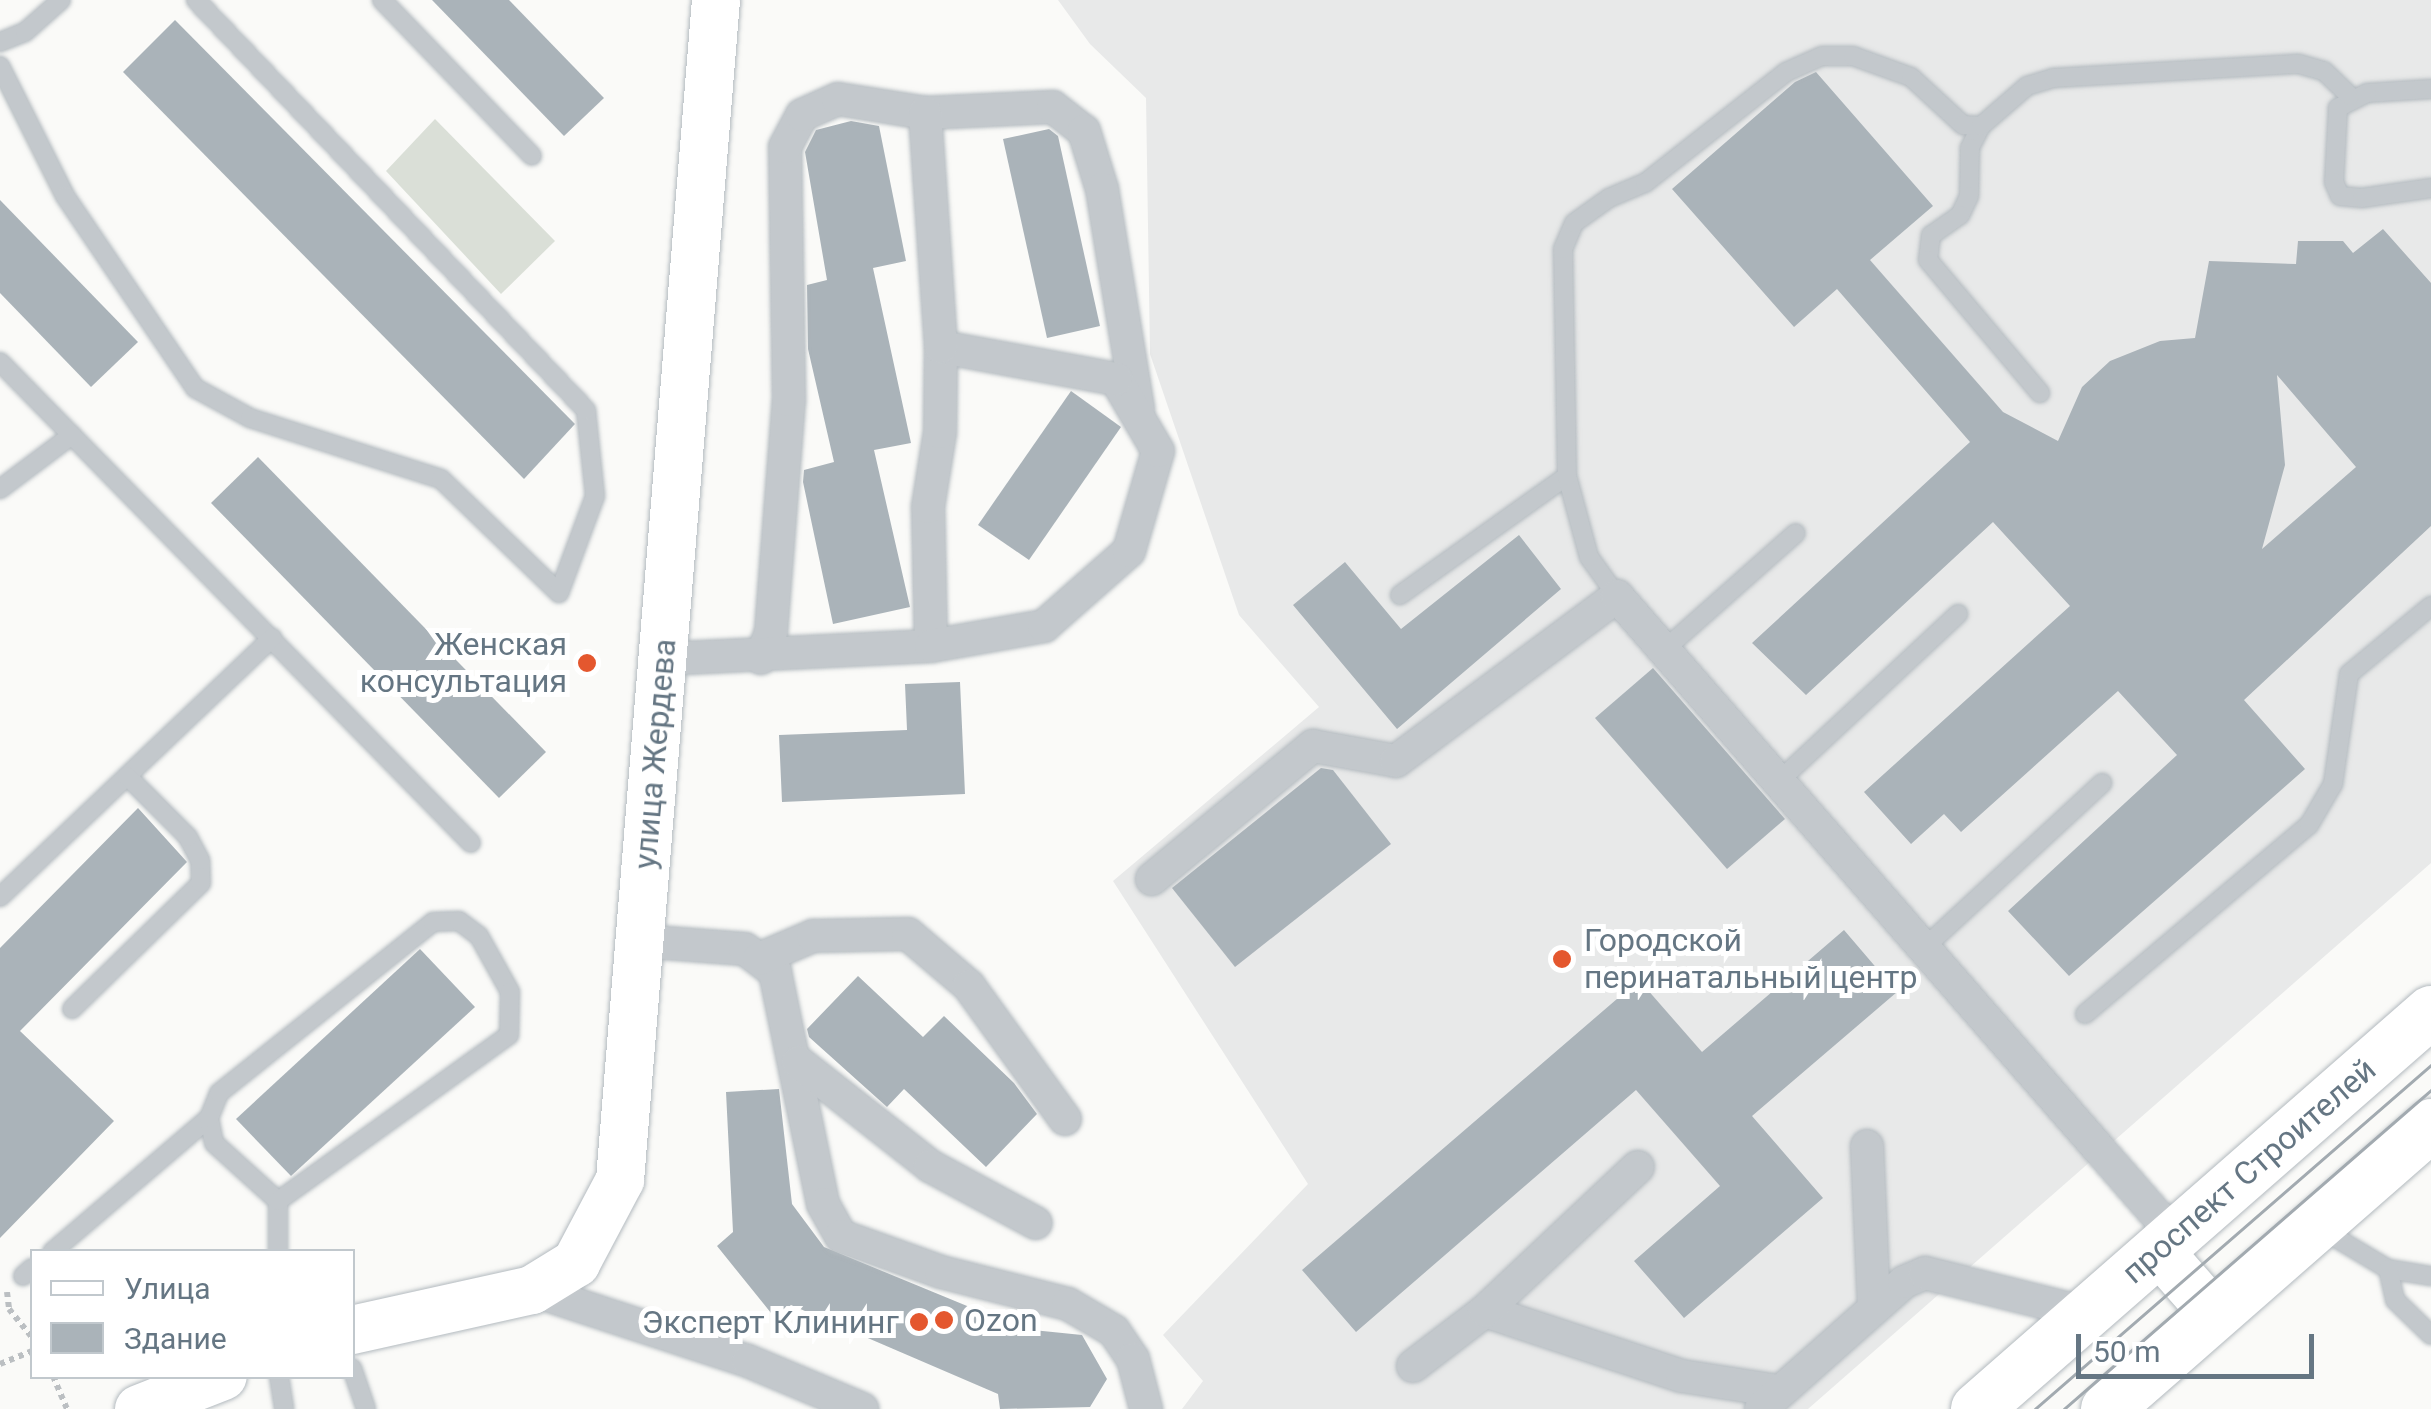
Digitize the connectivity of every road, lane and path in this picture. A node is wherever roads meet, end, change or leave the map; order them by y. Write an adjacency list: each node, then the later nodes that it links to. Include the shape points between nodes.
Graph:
1 (61, 0): 5 (lane, via 25,32)
2 (196, 0): 6 (lane, via 586,410 596,496 559,593 441,479 250,418 195,388 65,196)
3 (382, 0): 11 (lane)
4 (716, 0): 29 (main road, улица Жердева)
5 (0, 42)
6 (0, 66)
7 (2431, 89): 8 (lane)
8 (2350, 96): 10 (lane, via 2324,71 2299,64 2053,78 2027,86); 12 (lane, via 2338,108 2334,182 2340,196)
9 (926, 113): 13 (street); 16 (street, via 1053,107 1084,131 1102,189); 28 (street, via 838,98 802,115 785,147 789,400 771,632)
10 (1981, 126): 15 (lane, via 1970,148 1969,196 1960,214 1931,234 1928,260); 18 (lane, via 1963,125 1912,77 1853,56 1822,56 1786,72 1644,184 1574,223 1564,249)
11 (532, 156)
12 (2431, 188)
13 (941, 347): 16 (street, via 1116,379); 26 (street, via 940,432 928,507)
14 (0, 362): 17 (lane)
15 (2040, 393)
16 (1138, 409): 26 (street, via 1158,451 1129,551 1044,626)
17 (72, 435): 19 (lane); 25 (lane)
18 (1567, 476): 21 (lane); 22 (lane, via 1589,557)
19 (0, 489)
20 (1796, 533): 27 (lane)
21 (1400, 596)
22 (1617, 596): 27 (street); 34 (street, via 1396,761 1313,746)
23 (2431, 606): 41 (lane, via 2348,674 2333,784 2309,825)
24 (1958, 614): 31 (lane)
25 (272, 638): 30 (lane); 33 (lane)
26 (932, 646): 28 (street)
27 (1664, 650): 31 (street)
28 (761, 658): 29 (street)
29 (662, 659): 36 (main road, улица Жердева)
30 (127, 776): 35 (lane); 39 (lane, via 188,836 200,860 200,882)
31 (1779, 781): 37 (street)
32 (2102, 783): 37 (lane)
33 (471, 843)
34 (1152, 879)
35 (0, 898)
36 (640, 941): 38 (street, via 745,949); 57 (main road, улица Жердева, via 620,1180 576,1262)
37 (1924, 948): 51 (street)
38 (759, 960): 42 (street, via 775,972); 44 (street, via 813,936 908,934 970,986)
39 (72, 1009)
40 (2431, 1012): 51 (main road, проспект Строителей)
41 (2085, 1014)
42 (798, 1062): 49 (street, via 930,1166); 78 (street, via 823,1204 840,1236 941,1272 1068,1304 1114,1331 1133,1359)
43 (209, 1118): 48 (lane, via 214,1143); 48 (lane, via 219,1093 433,922 458,922 478,936 510,992 510,1035); 52 (lane)
44 (1065, 1119)
45 (2431, 1126): 50 (main road)
46 (1867, 1146): 58 (street)
47 (1638, 1167): 59 (street)
48 (278, 1201): 53 (lane)
49 (1036, 1223)
50 (2316, 1226): 54 (lane); 61 (main road)
51 (2166, 1243): 60 (main road, проспект Строителей); 61 (main road)
52 (56, 1249)
53 (278, 1249)
54 (2388, 1269): 56 (lane); 64 (lane, via 2394,1300)
55 (28, 1272): 63 (path, via 7,1292 9,1309)
56 (2431, 1276)
57 (532, 1290): 62 (main road, улица Жердева); 77 (street, via 748,1362)
58 (1874, 1308): 60 (street, via 1924,1273); 72 (street)
59 (1485, 1310): 67 (street); 72 (street)
60 (2087, 1312): 79 (main road, проспект Строителей)
61 (2215, 1314): 80 (main road)
62 (355, 1329)
63 (30, 1335)
64 (2431, 1335)
65 (30, 1352): 66 (path)
66 (0, 1364)
67 (1413, 1366)
68 (355, 1377): 76 (lane)
69 (54, 1379): 73 (path)
70 (214, 1379): 74 (main road)
71 (279, 1379): 75 (lane)
72 (1769, 1400)
73 (67, 1409)
74 (139, 1409)
75 (284, 1409)
76 (366, 1409)
77 (862, 1409)
78 (1146, 1409)
79 (1977, 1409)
80 (2107, 1409)

